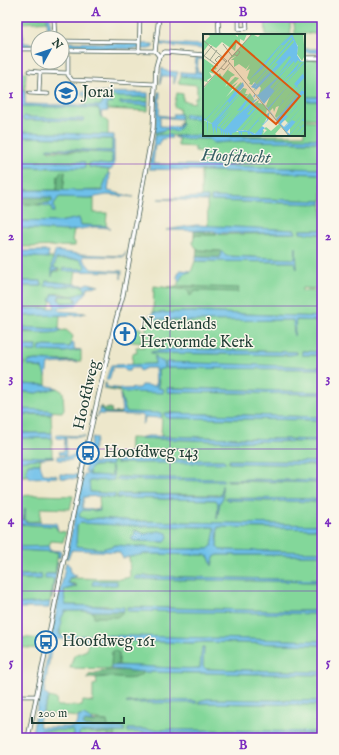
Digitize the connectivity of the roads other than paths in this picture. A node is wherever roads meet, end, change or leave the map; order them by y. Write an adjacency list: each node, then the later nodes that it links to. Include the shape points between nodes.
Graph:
1 (56, 17): 7 (street)
2 (140, 17): 10 (street)
3 (159, 17): 15 (street)
4 (225, 17): 8 (street, via 218,17)
5 (239, 17): 6 (street, via 239,29 247,28)
6 (246, 17)
7 (55, 30)
8 (219, 34)
9 (70, 40): 10 (street)
10 (139, 43): 14 (street)
11 (17, 49): 12 (street)
12 (30, 49)
13 (70, 51): 14 (street)
14 (139, 51): 15 (street)
15 (155, 51): 17 (street)
16 (203, 55): 17 (street, via 165,52)
17 (159, 56): 23 (street, Hoofdweg)
18 (305, 58): 19 (street)
19 (322, 58)
20 (29, 71): 21 (street)
21 (40, 72): 22 (street); 25 (street)
22 (68, 73): 23 (street, via 70,79)
23 (155, 84): 28 (street, Hoofdweg, via 153,128 123,295 86,450)
24 (29, 93): 25 (street)
25 (39, 93): 26 (street)
26 (48, 94)
27 (17, 696): 28 (street)
28 (37, 696): 29 (street, Hoofdweg)
29 (28, 738)

